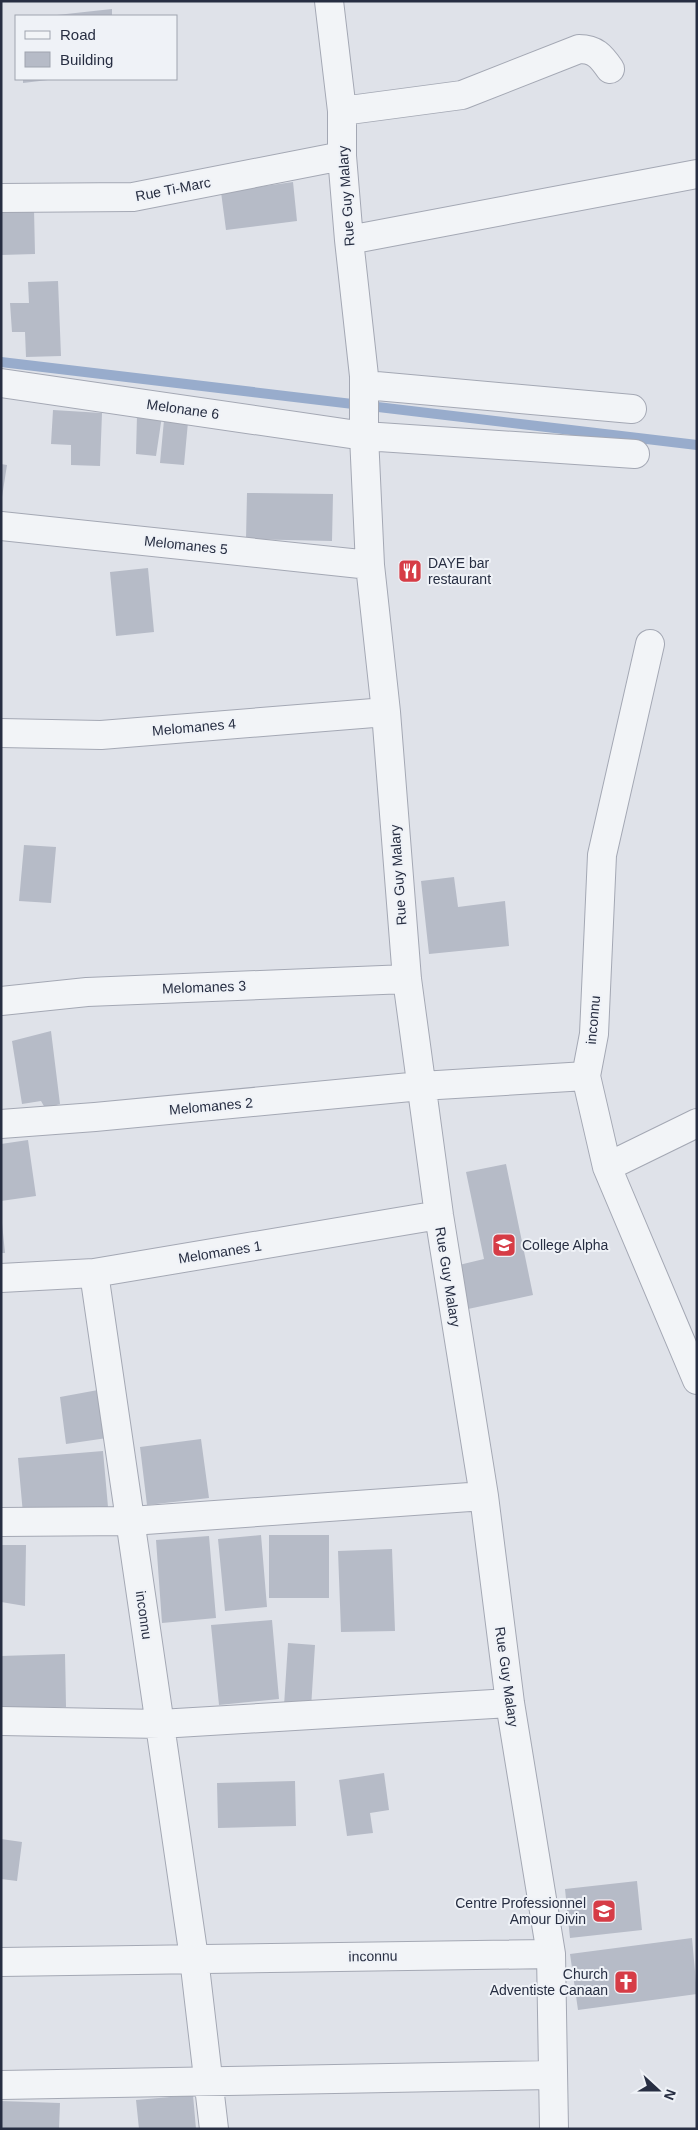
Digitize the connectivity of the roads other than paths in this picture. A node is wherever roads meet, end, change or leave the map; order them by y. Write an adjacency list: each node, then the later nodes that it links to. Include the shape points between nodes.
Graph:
1 (329, 1): 3 (street, Rue Guy Malary)
2 (610, 69): 3 (street, via 601,55 590,49 579,49 462,95)
3 (342, 111): 4 (street, Rue Guy Malary)
4 (342, 156): 6 (street, Rue Ti-Marc, via 133,197); 7 (street, Rue Guy Malary)
5 (697, 174): 7 (street)
6 (1, 198)
7 (349, 240): 9 (street, Rue Guy Malary)
8 (1, 383): 11 (street, Melonane 6)
9 (364, 388): 10 (street); 11 (street, Rue Guy Malary)
10 (632, 409)
11 (364, 428): 12 (street, Melonane 6); 14 (street, Rue Guy Malary)
12 (635, 454)
13 (1, 526): 14 (street, Melomanes 5)
14 (370, 565): 16 (street, Rue Guy Malary)
15 (650, 644): 20 (street, inconnu, via 602,855 594,1034)
16 (386, 712): 17 (street, Melomanes 4, via 102,735); 18 (street, Rue Guy Malary)
17 (1, 733)
18 (407, 980): 19 (street, Melomanes 3, via 87,992); 21 (street, Rue Guy Malary)
19 (1, 1001)
20 (586, 1076): 21 (street, Melomanes 2); 24 (street, inconnu)
21 (421, 1086): 23 (street, Melomanes 2); 25 (street, Rue Guy Malary)
22 (697, 1123): 24 (street)
23 (1, 1124)
24 (606, 1167): 28 (street, inconnu)
25 (438, 1215): 26 (street, Melomanes 1); 29 (street, Rue Guy Malary)
26 (94, 1273): 27 (street, Melomanes 1); 30 (street, inconnu)
27 (1, 1278)
28 (697, 1380)
29 (484, 1496): 30 (street); 32 (street, Rue Guy Malary)
30 (131, 1521): 31 (street); 34 (street, inconnu)
31 (1, 1522)
32 (510, 1703): 34 (street); 35 (street, Rue Guy Malary)
33 (1, 1721): 34 (street)
34 (160, 1724): 36 (street, inconnu)
35 (552, 1954): 36 (street, inconnu); 38 (street, Rue Guy Malary)
36 (194, 1958): 37 (street, inconnu); 39 (street, inconnu)
37 (1, 1962)
38 (553, 2075): 39 (street); 42 (street, Rue Guy Malary)
39 (208, 2082): 40 (street); 41 (street, inconnu)
40 (1, 2085)
41 (214, 2129)
42 (554, 2129)

